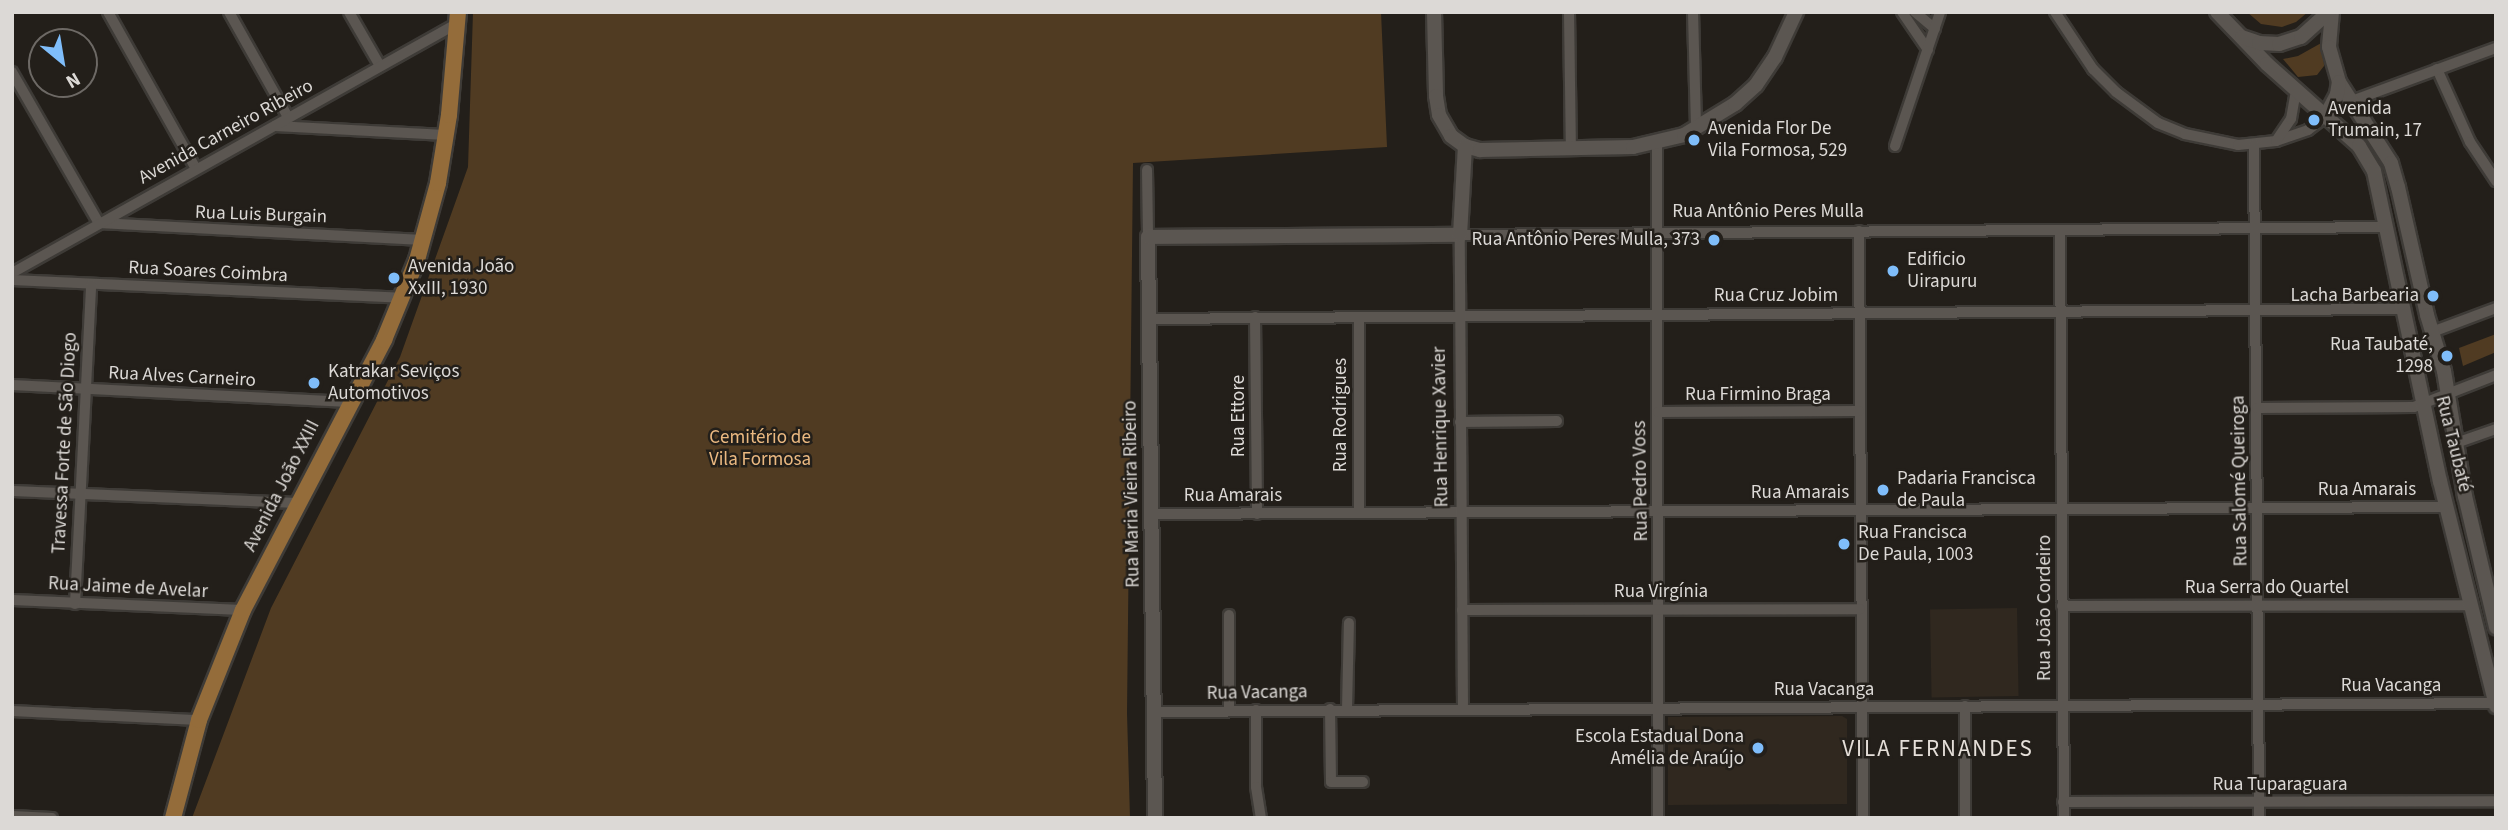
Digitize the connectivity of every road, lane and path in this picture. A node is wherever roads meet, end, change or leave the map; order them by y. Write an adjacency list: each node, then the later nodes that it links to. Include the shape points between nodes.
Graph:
1 (108, 12): 36 (street)
2 (229, 12): 25 (street)
3 (349, 12): 19 (street)
4 (1434, 12): 33 (main road, via 1439,115 1451,136)
5 (1569, 12): 35 (street)
6 (1693, 12): 28 (street)
7 (1796, 12): 28 (main road, via 1756,85)
8 (1902, 12): 18 (street)
9 (1915, 12): 15 (street)
10 (1940, 12): 15 (street)
11 (2055, 12): 32 (street, via 2093,69 2139,111 2185,134)
12 (2217, 12): 16 (main road, Rua Taubaté)
13 (2330, 12): 16 (main road, via 2301,37 2279,44); 22 (main road, Rua Taubaté, via 2329,47)
14 (458, 18): 19 (street, Avenida Carneiro Ribeiro); 29 (main road, Avenida João XXIII)
15 (1935, 29): 18 (street)
16 (2240, 37): 23 (main road, Rua Taubaté)
17 (2496, 48): 20 (street)
18 (1928, 50): 34 (street)
19 (380, 66): 25 (street, Avenida Carneiro Ribeiro)
20 (2437, 69): 24 (street); 38 (street, via 2470,142)
21 (12, 72): 39 (street)
22 (2339, 82): 24 (main road, Rua Taubaté); 26 (main road)
23 (2296, 91): 26 (main road, Rua Taubaté); 30 (street, via 2291,119)
24 (2349, 102): 62 (main road, Rua Taubaté, via 2391,163)
25 (288, 117): 27 (street, Avenida Carneiro Ribeiro)
26 (2325, 117): 30 (street, via 2308,130); 40 (main road, Rua Taubaté, via 2368,159 2381,191)
27 (272, 126): 29 (street); 36 (street, Avenida Carneiro Ribeiro)
28 (1696, 129): 31 (main road)
29 (446, 135): 47 (main road, Avenida João XXIII)
30 (2276, 141): 32 (street)
31 (1657, 143): 35 (main road); 44 (street, Rua Pedro Voss)
32 (2254, 144): 41 (street, Rua Salomé Queiroga)
33 (1465, 146): 35 (main road); 45 (main road, Rua Henrique Xavier)
34 (1895, 146)
35 (1572, 148)
36 (196, 169): 39 (street, Avenida Carneiro Ribeiro)
37 (1147, 170): 46 (street, Rua Maria Vieira Ribeiro)
38 (2496, 181)
39 (99, 223): 47 (street, Rua Luis Burgain); 48 (street, Avenida Carneiro Ribeiro)
40 (2387, 226): 41 (street, Rua Antônio Peres Mulla); 53 (main road, Rua Taubaté)
41 (2255, 228): 42 (street, Rua Antônio Peres Mulla); 55 (street, Rua Salomé Queiroga)
42 (2060, 230): 43 (street, Rua Antônio Peres Mulla); 54 (street, Rua João Cordeiro)
43 (1859, 231): 44 (street, Rua Antônio Peres Mulla); 56 (street)
44 (1656, 232): 45 (street, Rua Antônio Peres Mulla); 57 (street, Rua Pedro Voss)
45 (1460, 235): 46 (main road, Rua Antônio Peres Mulla); 58 (street, Rua Henrique Xavier)
46 (1148, 237): 61 (main road, Rua Maria Vieira Ribeiro)
47 (423, 240): 51 (main road, Avenida João XXIII)
48 (12, 273)
49 (12, 280): 50 (street, Rua Soares Coimbra)
50 (91, 284): 51 (street, Rua Soares Coimbra); 65 (street, Travessa Forte de São Diogo)
51 (402, 299): 67 (main road, Avenida João XXIII)
52 (2496, 308): 62 (street)
53 (2404, 309): 55 (street, Rua Cruz Jobim); 68 (main road, Rua Taubaté)
54 (2061, 311): 55 (street, Rua Cruz Jobim); 56 (street, Rua Cruz Jobim); 81 (street, Rua João Cordeiro)
55 (2256, 311): 69 (street, Rua Salomé Queiroga)
56 (1859, 313): 57 (street, Rua Cruz Jobim); 70 (street)
57 (1657, 314): 58 (street, Rua Cruz Jobim); 71 (street, Rua Pedro Voss)
58 (1459, 316): 60 (street, Rua Cruz Jobim); 73 (street, Rua Henrique Xavier)
59 (1255, 317): 60 (street, Rua Cruz Jobim); 61 (street, Rua Cruz Jobim); 87 (street, Rua Ettore)
60 (1359, 317): 85 (street, Rua Rodrigues)
61 (1149, 319): 86 (main road, Rua Maria Vieira Ribeiro)
62 (2432, 332): 66 (main road, Rua Taubaté)
63 (2496, 375): 66 (street)
64 (12, 385): 65 (street, Rua Alves Carneiro)
65 (86, 389): 67 (street, Rua Alves Carneiro); 77 (street, Travessa Forte de São Diogo)
66 (2449, 396): 68 (street); 75 (main road, Rua Taubaté)
67 (349, 402): 78 (main road, Avenida João XXIII)
68 (2423, 404): 69 (street, via 2391,409); 79 (main road, Rua Taubaté)
69 (2256, 408): 80 (street, Rua Salomé Queiroga)
70 (1859, 411): 71 (street, Rua Firmino Braga); 82 (street)
71 (1658, 412): 83 (street, Rua Pedro Voss)
72 (1557, 421): 73 (street)
73 (1460, 422): 84 (street, Rua Henrique Xavier)
74 (2496, 429): 75 (street)
75 (2456, 443): 99 (main road, Rua Taubaté)
76 (12, 491): 77 (street)
77 (81, 495): 78 (street); 89 (street, Travessa Forte de São Diogo)
78 (298, 503): 94 (main road, Avenida João XXIII)
79 (2448, 507): 80 (street, Rua Amarais); 90 (main road, Rua Taubaté)
80 (2258, 508): 81 (street, Rua Amarais); 92 (street, Rua Salomé Queiroga)
81 (2062, 509): 82 (street, Rua Amarais); 91 (street, Rua João Cordeiro)
82 (1860, 510): 83 (street, Rua Amarais); 93 (street)
83 (1659, 511): 84 (street, Rua Amarais); 96 (street, Rua Pedro Voss)
84 (1461, 512): 85 (street, Rua Amarais); 95 (street, Rua Henrique Xavier)
85 (1359, 513): 87 (street, Rua Amarais)
86 (1151, 514): 87 (street, Rua Amarais); 112 (main road, Rua Maria Vieira Ribeiro)
87 (1257, 514)
88 (12, 600): 89 (street, Rua Jaime de Avelar)
89 (75, 604): 94 (street, Rua Jaime de Avelar)
90 (2472, 605): 92 (street, Rua Serra do Quartel); 101 (main road, Rua Taubaté)
91 (2062, 606): 92 (street, Rua Serra do Quartel); 102 (street, Rua João Cordeiro)
92 (2259, 606): 100 (street, Rua Salomé Queiroga)
93 (1860, 609): 96 (street, Rua Virgínia); 106 (street)
94 (243, 610): 113 (main road, Avenida João XXIII)
95 (1462, 610): 96 (street, Rua Virgínia); 104 (street, Rua Henrique Xavier)
96 (1659, 610): 105 (street, Rua Pedro Voss)
97 (1229, 614): 111 (street)
98 (1349, 623): 108 (street)
99 (2496, 627)
100 (2259, 704): 101 (street, Rua Vacanga); 102 (street, Rua Vacanga); 117 (street, Rua Salomé Queiroga)
101 (2495, 704)
102 (2063, 705): 103 (street, Rua Vacanga); 116 (street, Rua João Cordeiro)
103 (1965, 706): 106 (street, Rua Vacanga); 125 (street)
104 (1463, 708): 105 (street, Rua Vacanga); 108 (street, Rua Vacanga)
105 (1658, 708): 106 (street, Rua Vacanga); 123 (street, Rua Pedro Voss)
106 (1861, 708): 124 (street)
107 (1330, 709): 108 (street, Rua Vacanga); 109 (street, Rua Vacanga); 114 (street, via 1331,782)
108 (1347, 709)
109 (1256, 710): 111 (street, Rua Vacanga); 122 (street, via 1256,787)
110 (12, 711): 113 (street)
111 (1229, 711): 112 (street, Rua Vacanga)
112 (1153, 712): 121 (main road, Rua Maria Vieira Ribeiro)
113 (199, 720): 120 (main road, Avenida João XXIII)
114 (1363, 782)
115 (2496, 801): 117 (street, Rua Tuparaguara)
116 (2063, 802): 117 (street, Rua Tuparaguara); 126 (street, Rua João Cordeiro)
117 (2259, 803): 127 (street, Rua Salomé Queiroga)
118 (12, 816): 119 (street)
119 (52, 818)
120 (173, 818)
121 (1155, 818)
122 (1261, 818)
123 (1658, 818)
124 (1863, 818)
125 (1965, 818)
126 (2063, 818)
127 (2259, 818)

